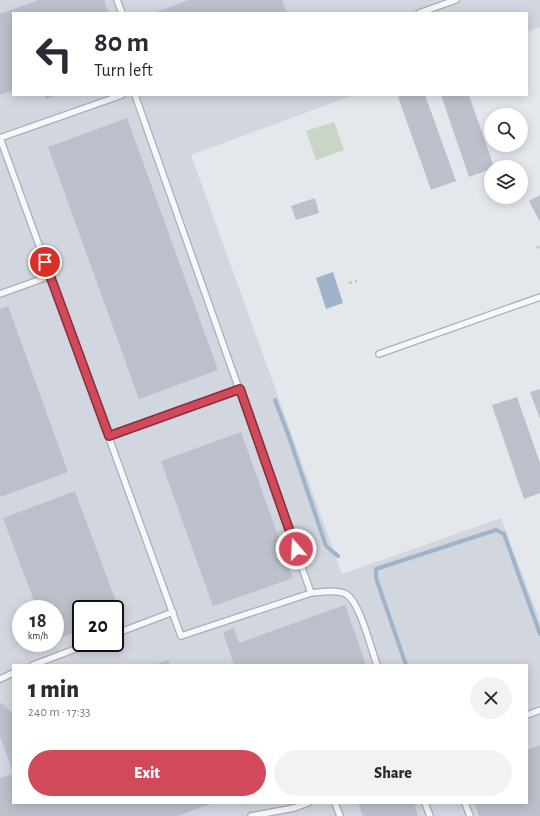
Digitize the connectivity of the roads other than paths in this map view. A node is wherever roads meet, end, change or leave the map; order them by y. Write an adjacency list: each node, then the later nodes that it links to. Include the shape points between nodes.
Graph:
1 (117, 0): 3 (lane)
2 (456, 0): 4 (lane)
3 (122, 12)
4 (422, 12)
5 (119, 96): 7 (lane, via 0,138)
6 (135, 96): 11 (lane)
7 (50, 276): 8 (lane); 12 (lane)
8 (0, 294)
9 (540, 297): 10 (lane)
10 (379, 354)
11 (240, 389): 12 (lane); 13 (lane)
12 (109, 436): 14 (lane)
13 (311, 593): 14 (lane, via 181,636); 18 (lane, via 346,594 355,603)
14 (173, 612): 15 (lane)
15 (124, 631)
16 (72, 650): 17 (lane)
17 (36, 664)
18 (377, 664)
19 (12, 673): 20 (lane)
20 (0, 678)
21 (540, 710): 22 (lane)
22 (528, 715)
23 (305, 804): 27 (lane)
24 (335, 804): 28 (lane)
25 (425, 804): 29 (lane)
26 (465, 804): 30 (lane)
27 (251, 816)
28 (340, 816)
29 (430, 816)
30 (470, 816)

